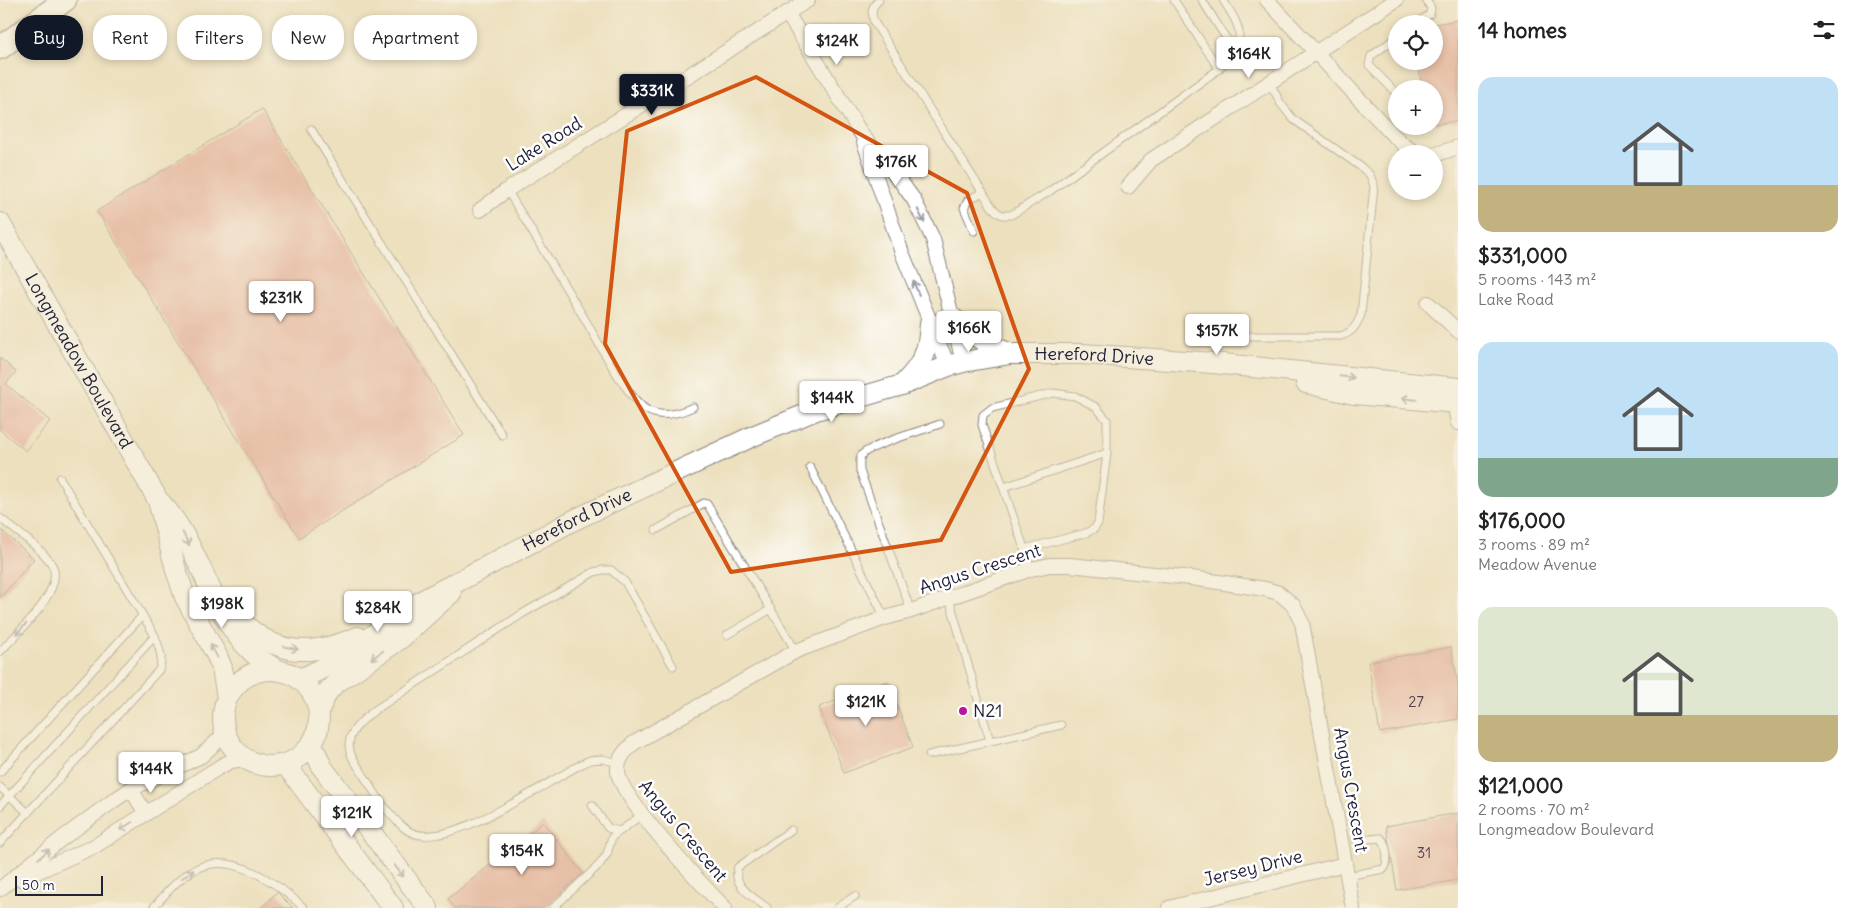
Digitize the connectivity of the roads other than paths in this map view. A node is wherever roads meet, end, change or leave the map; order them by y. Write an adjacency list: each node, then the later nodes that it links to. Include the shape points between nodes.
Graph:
1 (65, 0): 13 (main road)
2 (808, 0): 10 (street, Lake Road)
3 (879, 0): 26 (lane, via 871,13 874,22)
4 (1174, 0): 16 (lane)
5 (1202, 0): 14 (lane)
6 (1223, 0): 14 (lane, via 1240,30 1240,40)
7 (1267, 0): 15 (street)
8 (1396, 0): 15 (street)
9 (1426, 0): 11 (lane, via 1431,8)
10 (787, 13): 20 (street); 25 (street, Lake Road)
11 (1429, 15)
12 (1388, 44): 18 (lane, via 1369,60 1369,65)
13 (0, 48)
14 (1235, 49): 16 (lane)
15 (1316, 53): 17 (street); 21 (street)
16 (1219, 69): 26 (lane, via 1050,191 1011,215 998,213)
17 (1270, 83): 24 (street, via 1151,160); 34 (lane, via 1280,104 1293,119 1370,175 1374,186 1362,314 1351,333 1341,336)
18 (1388, 85)
19 (311, 129): 42 (lane)
20 (862, 134): 31 (street, one-way to 31, via 914,200 933,240); 32 (street, one-way to 20, via 901,250)
21 (1404, 145)
22 (1458, 147): 23 (street)
23 (1443, 152)
24 (1128, 186)
25 (507, 190): 27 (street, Lake Road); 39 (lane, via 638,403 659,414 682,412)
26 (983, 192): 29 (lane, via 968,200 964,208)
27 (480, 210)
28 (0, 223): 48 (street, Longmeadow Boulevard)
29 (974, 231)
30 (1428, 303): 33 (street)
31 (950, 316): 35 (street, via 975,336); 36 (street, via 956,336)
32 (930, 323): 36 (street); 37 (street, via 930,342 926,353)
33 (1458, 331)
34 (1232, 336)
35 (1010, 354): 36 (street, Hereford Drive); 38 (street, Hereford Drive, one-way to 38, via 1082,354 1204,362)
36 (957, 369): 37 (street, Hereford Drive); 38 (street, Hereford Drive, one-way to 36, via 1354,394 1280,377 1044,362); 44 (street, Hereford Drive, via 906,396)
37 (902, 385): 44 (street, Hereford Drive, via 816,410)
38 (1456, 395): 40 (street)
39 (693, 407)
40 (1458, 423)
41 (940, 424): 57 (lane, via 871,448 861,455 859,462)
42 (502, 435)
43 (1106, 453): 47 (lane); 47 (lane, via 1107,420 1096,406 1075,396 1054,393 992,408 983,415 982,425); 51 (lane, via 1098,523 1094,529)
44 (690, 466): 54 (street, Hereford Drive, via 574,520)
45 (810, 467): 59 (lane)
46 (60, 478): 58 (lane)
47 (1004, 488): 51 (lane)
48 (158, 500): 53 (street, Longmeadow Boulevard, one-way to 53, via 182,531); 68 (street, Longmeadow Boulevard, one-way to 48, via 222,668 185,597)
49 (0, 518): 64 (lane, one-way to 64, via 42,552 53,567 55,576 41,607)
50 (656, 530): 56 (lane, via 707,504)
51 (1024, 549): 52 (lane)
52 (1031, 569): 55 (street, Angus Crescent); 91 (street, Angus Crescent, via 1050,564 1070,565 1200,579 1265,589 1279,594 1292,605 1302,624)
53 (204, 574): 60 (street, one-way to 60, via 249,631 266,642 302,651 322,650); 66 (street, Longmeadow Boulevard, via 243,643 262,661)
54 (467, 578): 60 (street, Hereford Drive, via 425,599); 69 (street, Hereford Drive, one-way to 69, via 406,635 336,683)
55 (949, 598): 57 (street, Angus Crescent); 72 (lane)
56 (771, 609): 61 (lane); 63 (lane)
57 (911, 611): 59 (street, Angus Crescent)
58 (142, 616): 62 (lane); 78 (lane)
59 (885, 618): 63 (street, Angus Crescent)
60 (383, 626): 67 (street, Hereford Drive, via 354,650)
61 (727, 635)
62 (155, 636): 81 (lane); 84 (lane, via 162,656 159,670)
63 (796, 651): 76 (street, Angus Crescent, via 634,743 621,756)
64 (0, 652)
65 (673, 666): 76 (lane, via 624,582 610,570 594,572 522,614 374,710 355,728 348,744 352,757 389,812 408,830 424,836 487,817 590,760)
66 (278, 670): 67 (street); 68 (street, via 248,676)
67 (300, 679): 69 (street, via 315,698)
68 (227, 698): 71 (street, via 223,716)
69 (319, 709): 73 (street, via 317,734)
70 (1061, 725): 72 (lane)
71 (225, 734): 75 (street, via 236,752); 80 (street, via 201,756)
72 (990, 741): 74 (lane)
73 (312, 744): 77 (street, via 302,756); 98 (street, one-way to 98, via 322,767)
74 (929, 756)
75 (244, 758): 77 (street, via 258,765); 85 (street, via 221,766)
76 (619, 763): 86 (street, Angus Crescent, via 621,784)
77 (286, 765): 97 (street)
78 (0, 772)
79 (0, 787): 81 (lane)
80 (131, 789): 85 (street); 92 (street, one-way to 80, via 60,840)
81 (9, 796): 82 (lane); 84 (lane)
82 (0, 806)
83 (592, 806): 88 (lane, via 608,828)
84 (28, 813): 90 (lane)
85 (146, 814): 92 (street, one-way to 92, via 95,846)
86 (643, 814): 88 (lane); 94 (street, Angus Crescent)
87 (791, 830): 100 (lane, via 738,867 736,872 740,885)
88 (619, 832): 99 (lane, via 612,837 607,854 599,865)
89 (1356, 840): 91 (lane, via 1381,838 1386,848 1387,865 1378,871)
90 (0, 843)
91 (1346, 870): 102 (street, Jersey Drive); 103 (street, Angus Crescent)
92 (3, 887)
93 (855, 896): 101 (lane)
94 (718, 904)
95 (152, 908): 96 (lane, one-way to 96, via 192,870 225,864 264,878 283,889)
96 (304, 908)
97 (394, 908)
98 (428, 908)
99 (553, 908)
100 (767, 908)
101 (837, 908)
102 (1169, 908)
103 (1352, 908)

